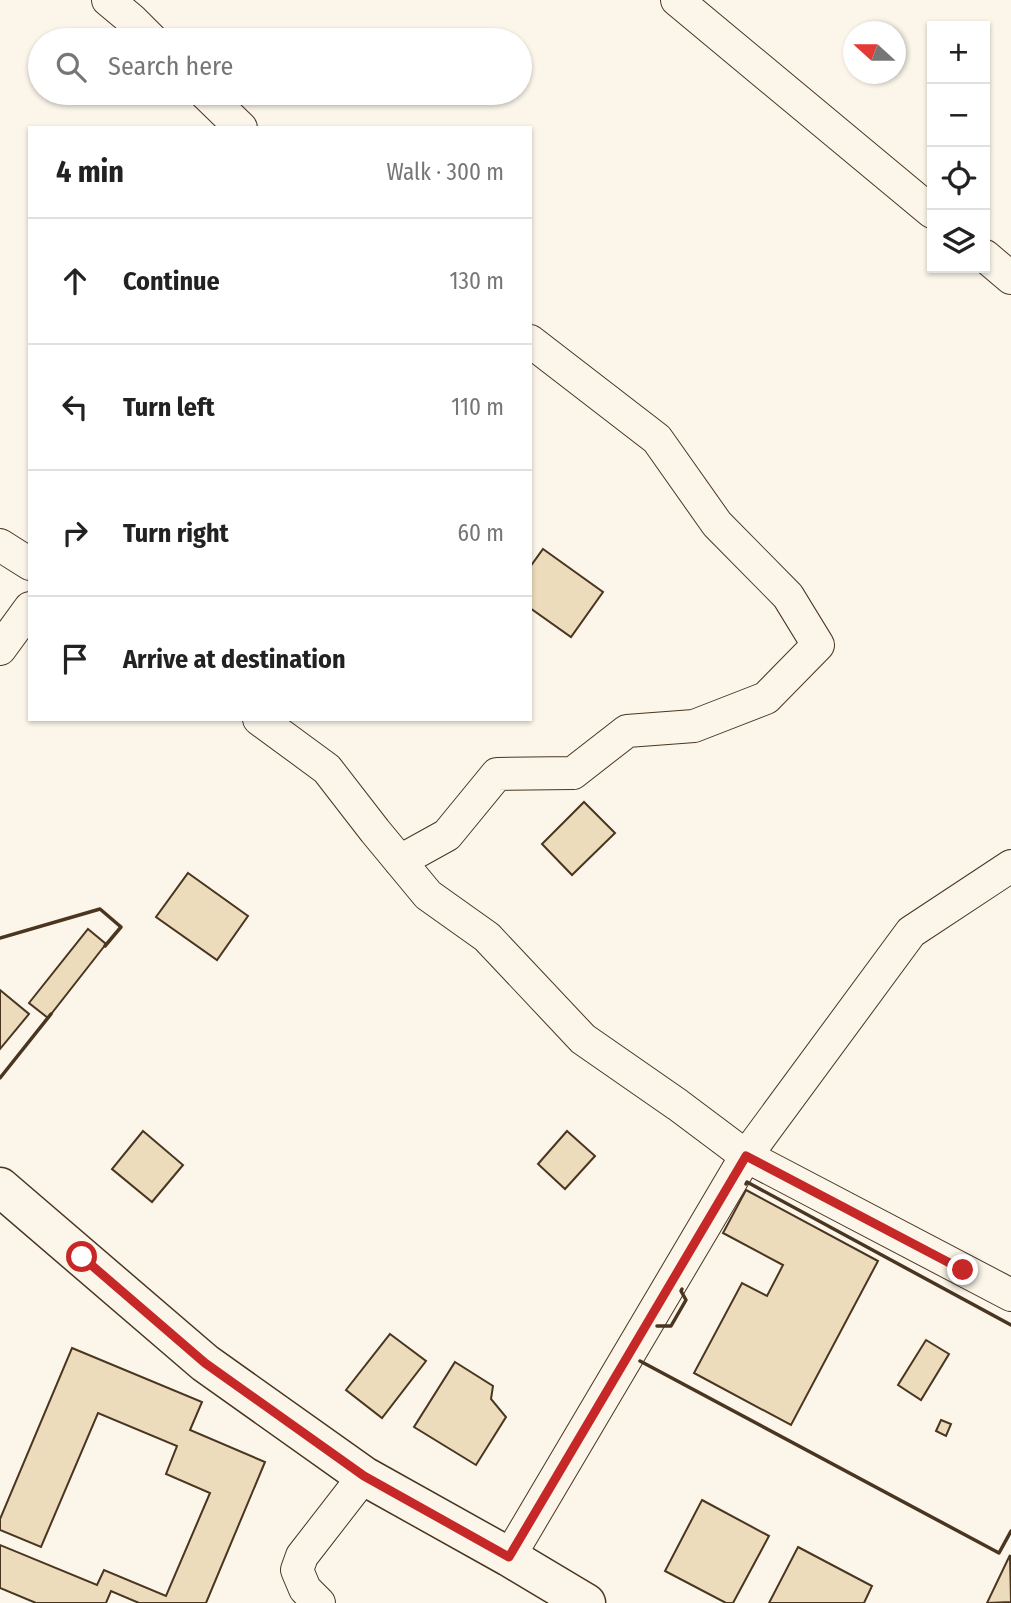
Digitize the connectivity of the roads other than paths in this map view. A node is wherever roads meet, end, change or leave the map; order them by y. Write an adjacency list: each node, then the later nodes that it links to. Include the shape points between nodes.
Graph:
1 (108, 0): 3 (street)
2 (677, 0): 6 (street)
3 (140, 28)
4 (217, 105): 5 (street)
5 (239, 126)
6 (930, 210)
7 (990, 260): 8 (street)
8 (1011, 278)
9 (532, 343): 15 (street, via 657,439 717,524 788,596 817,645 766,698 694,726 627,731 573,772 497,774 447,835)
10 (0, 545): 11 (street)
11 (28, 563)
12 (28, 611): 13 (street)
13 (0, 649)
14 (262, 721): 15 (street, via 327,769)
15 (400, 862): 17 (street, via 428,895 487,937 583,1039)
16 (1011, 866): 17 (street, via 911,932)
17 (746, 1156): 19 (street); 21 (street)
18 (0, 1187): 20 (main road, via 205,1363)
19 (1011, 1295)
20 (364, 1476): 21 (main road); 22 (street, via 299,1563 305,1590)
21 (509, 1557): 23 (main road)
22 (319, 1603)
23 (586, 1603)

